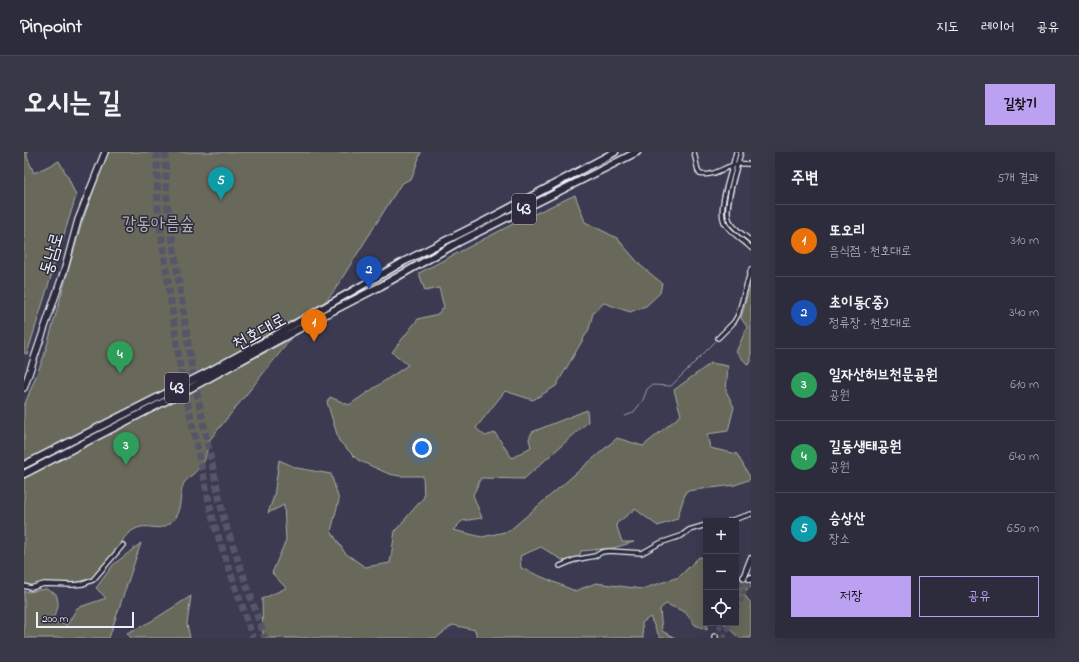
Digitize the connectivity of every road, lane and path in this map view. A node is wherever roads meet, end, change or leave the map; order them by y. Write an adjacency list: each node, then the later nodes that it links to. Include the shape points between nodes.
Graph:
1 (105, 152): 14 (main road, 동남로, via 78,220 65,268)
2 (615, 152): 16 (main road, 천호대로 / 43, via 405,261 210,371)
3 (637, 152): 17 (main road, 천호대로 / 43, via 459,242 189,389)
4 (694, 152): 9 (street, via 700,174 714,173)
5 (736, 152): 9 (street)
6 (741, 152): 7 (street)
7 (738, 164): 8 (street); 9 (street); 10 (street, via 728,202 728,215 734,226)
8 (751, 164)
9 (733, 165): 11 (street, via 722,209 724,221 727,227)
10 (751, 241)
11 (751, 248)
12 (751, 268): 13 (street, via 738,315)
13 (718, 338)
14 (26, 375): 15 (main road, 동남로)
15 (24, 388)
16 (24, 465)
17 (24, 474)
18 (751, 514): 19 (street)
19 (738, 518)
20 (703, 526): 23 (street, via 642,553 602,552)
21 (123, 545): 25 (street, via 93,580 72,586)
22 (751, 559): 24 (main road)
23 (560, 566)
24 (744, 576)
25 (24, 586)

